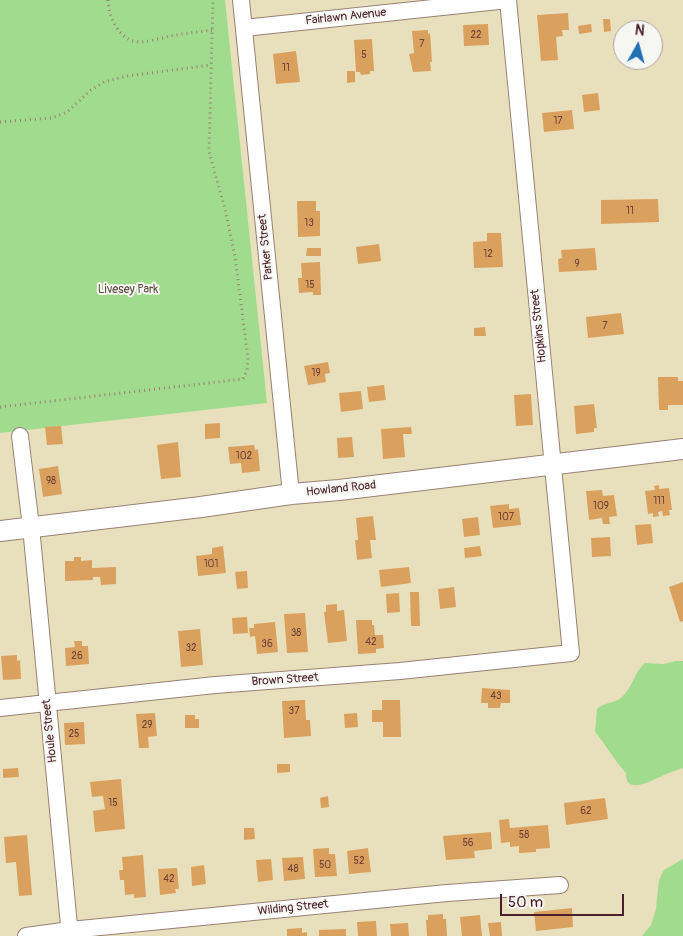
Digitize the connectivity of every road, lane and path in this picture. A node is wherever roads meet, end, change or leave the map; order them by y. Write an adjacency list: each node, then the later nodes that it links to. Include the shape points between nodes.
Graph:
1 (108, 0): 6 (path, via 114,22 132,41)
2 (213, 0): 6 (path)
3 (241, 0): 5 (street, Parker Street)
4 (508, 0): 5 (street, Fairlawn Avenue); 12 (street, Hopkins Street)
5 (244, 28): 13 (street, Parker Street)
6 (213, 30): 7 (path)
7 (211, 65): 8 (path, via 104,82 67,112 51,118); 9 (path, via 209,152 235,257 248,358 248,370 243,379)
8 (0, 122)
9 (0, 406)
10 (20, 436): 14 (street, Houle Street)
11 (683, 449): 12 (main road, Howland Road)
12 (552, 464): 13 (main road, Howland Road); 16 (street, Hopkins Street)
13 (291, 494): 14 (main road, Howland Road)
14 (31, 527): 15 (main road, Howland Road); 17 (street, Houle Street)
15 (0, 530)
16 (571, 653): 17 (street, Brown Street)
17 (47, 702): 18 (street, Brown Street); 20 (street, Houle Street)
18 (0, 708)
19 (560, 885): 20 (street, Wilding Street, via 437,894)
20 (70, 933): 21 (street, Wilding Street)
21 (26, 936)

